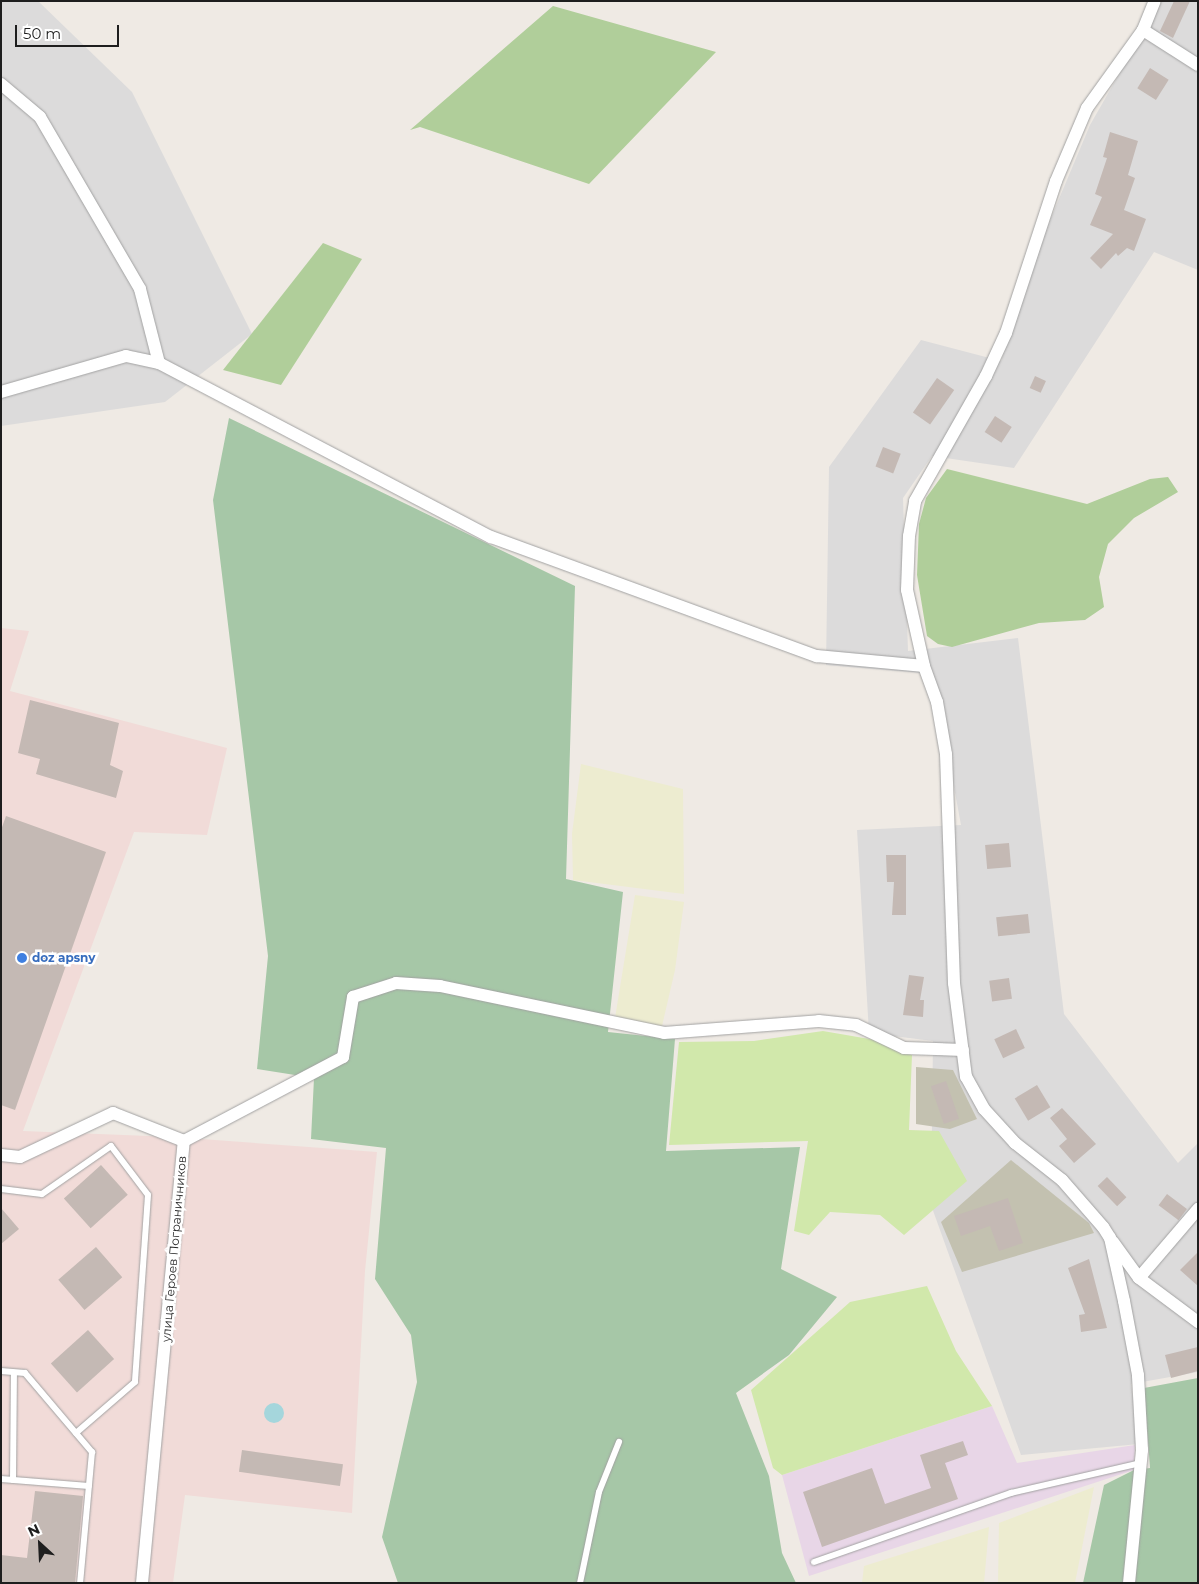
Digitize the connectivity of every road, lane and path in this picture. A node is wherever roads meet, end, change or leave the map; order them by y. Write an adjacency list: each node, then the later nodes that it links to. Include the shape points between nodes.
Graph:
1 (1155, 1): 2 (street)
2 (1143, 30): 3 (street); 7 (street, via 1087,108 1056,181 1006,333 986,376 915,501 908,536 907,590)
3 (1198, 64)
4 (1, 84): 5 (street, via 40,117 140,288)
5 (159, 363): 6 (street, via 126,356); 7 (street, via 491,538 817,656)
6 (1, 392)
7 (924, 666): 8 (street, via 937,702 946,754 951,928)
8 (963, 1050): 9 (street, улица Героев Пограничников, via 904,1048 856,1025 819,1021 664,1033 440,986 396,983 353,997 344,1057); 13 (street, via 966,1077 984,1109 1015,1144 1062,1180)
9 (184, 1141): 10 (street, via 114,1113 20,1157); 26 (street, улица Героев Пограничников)
10 (1, 1154)
11 (1, 1189): 18 (lane, via 42,1194 112,1146 148,1195 135,1382)
12 (1198, 1209): 14 (street)
13 (1110, 1238): 14 (street); 20 (street, via 1138,1375)
14 (1139, 1278): 15 (street)
15 (1198, 1322)
16 (1, 1371): 17 (lane)
17 (14, 1373): 18 (lane, via 25,1372); 22 (lane)
18 (76, 1433): 23 (lane, via 92,1452)
19 (619, 1442): 27 (lane, via 594,1510)
20 (1141, 1463): 24 (lane, via 1011,1493); 28 (street)
21 (1, 1479): 22 (lane)
22 (13, 1480): 23 (lane)
23 (89, 1486): 25 (lane)
24 (814, 1562)
25 (80, 1583)
26 (142, 1583)
27 (580, 1583)
28 (1129, 1583)

